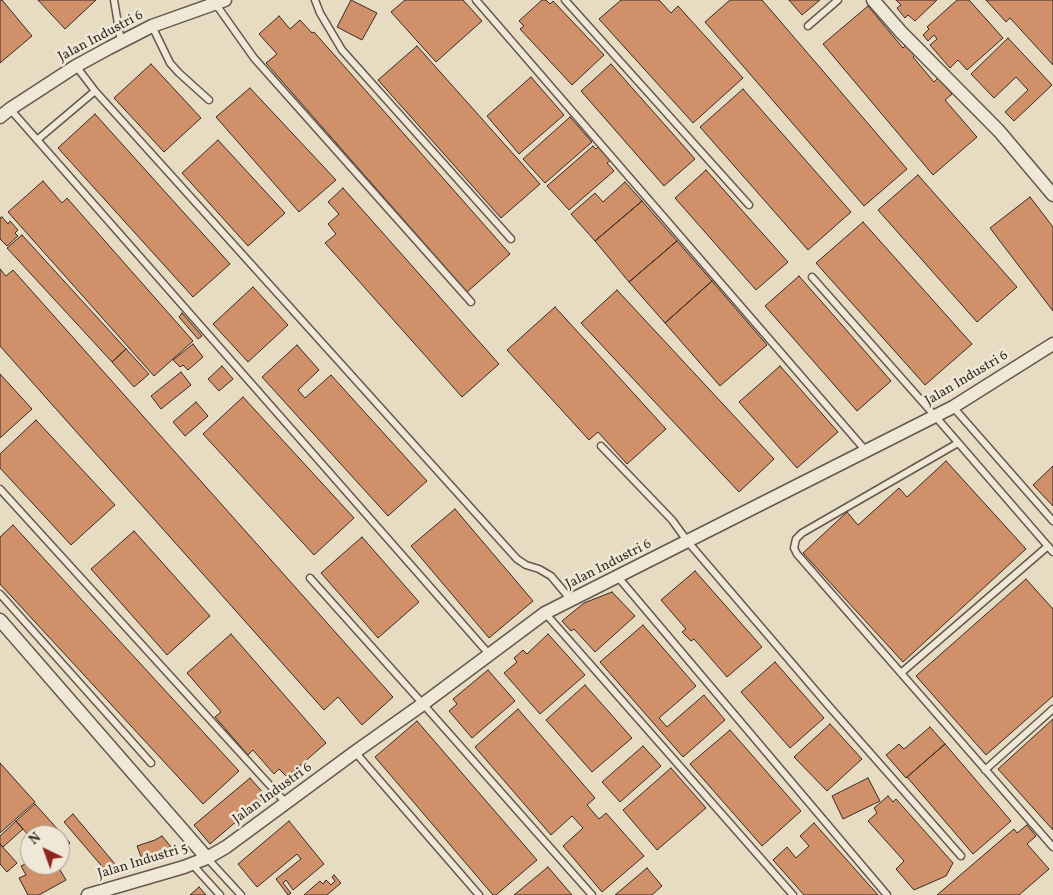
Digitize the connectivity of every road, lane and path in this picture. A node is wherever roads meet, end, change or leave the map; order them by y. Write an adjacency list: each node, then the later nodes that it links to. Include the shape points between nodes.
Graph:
1 (114, 0): 10 (lane)
2 (315, 0): 18 (lane, via 342,50)
3 (476, 0): 26 (lane)
4 (565, 0): 17 (lane)
5 (838, 0): 9 (lane)
6 (873, 0): 16 (street, via 1000,131)
7 (220, 2): 8 (street, Jalan Industri 6); 20 (lane, via 254,58)
8 (152, 26): 10 (street, Jalan Industri 6); 13 (lane, via 170,63)
9 (808, 26)
10 (122, 42): 11 (street, Jalan Industri 6)
11 (76, 66): 12 (lane); 14 (street, Jalan Industri 6)
12 (95, 91): 15 (lane); 35 (lane, via 518,559 551,576)
13 (209, 100)
14 (5, 113): 15 (lane)
15 (37, 140): 38 (lane)
16 (1053, 196)
17 (749, 205)
18 (511, 239)
19 (812, 277): 23 (lane)
20 (471, 302)
21 (1053, 344): 22 (street, Jalan Industri 6)
22 (953, 408): 23 (street, Jalan Industri 6); 28 (lane)
23 (935, 416): 24 (lane); 26 (street, Jalan Industri 6)
24 (958, 443): 30 (lane); 39 (lane, via 796,539 794,548 797,554)
25 (601, 446): 29 (lane, via 672,520)
26 (867, 451): 29 (street, Jalan Industri 6)
27 (0, 489): 45 (lane)
28 (1053, 521)
29 (688, 542): 33 (street, Jalan Industri 6); 47 (lane)
30 (1048, 546): 31 (lane); 39 (lane)
31 (1053, 552)
32 (310, 578): 40 (lane)
33 (618, 578): 35 (street, Jalan Industri 6); 56 (lane)
34 (0, 594): 43 (lane)
35 (571, 600): 36 (street, Jalan Industri 6)
36 (545, 613): 38 (street, Jalan Industri 6); 55 (lane)
37 (0, 620): 48 (street)
38 (489, 654): 40 (street, Jalan Industri 6)
39 (900, 673): 44 (lane)
40 (423, 704): 42 (street, Jalan Industri 6); 54 (lane)
41 (1053, 709): 44 (lane)
42 (355, 752): 45 (street, Jalan Industri 6); 53 (lane)
43 (151, 762)
44 (985, 770): 46 (lane)
45 (286, 803): 48 (street, Jalan Industri 6)
46 (1053, 847)
47 (961, 856)
48 (207, 858): 49 (street, Jalan Industri 5); 52 (lane)
49 (192, 864): 50 (street, Jalan Industri 5); 51 (lane)
50 (88, 895)
51 (220, 895)
52 (241, 895)
53 (479, 895)
54 (592, 895)
55 (793, 895)
56 (887, 895)

